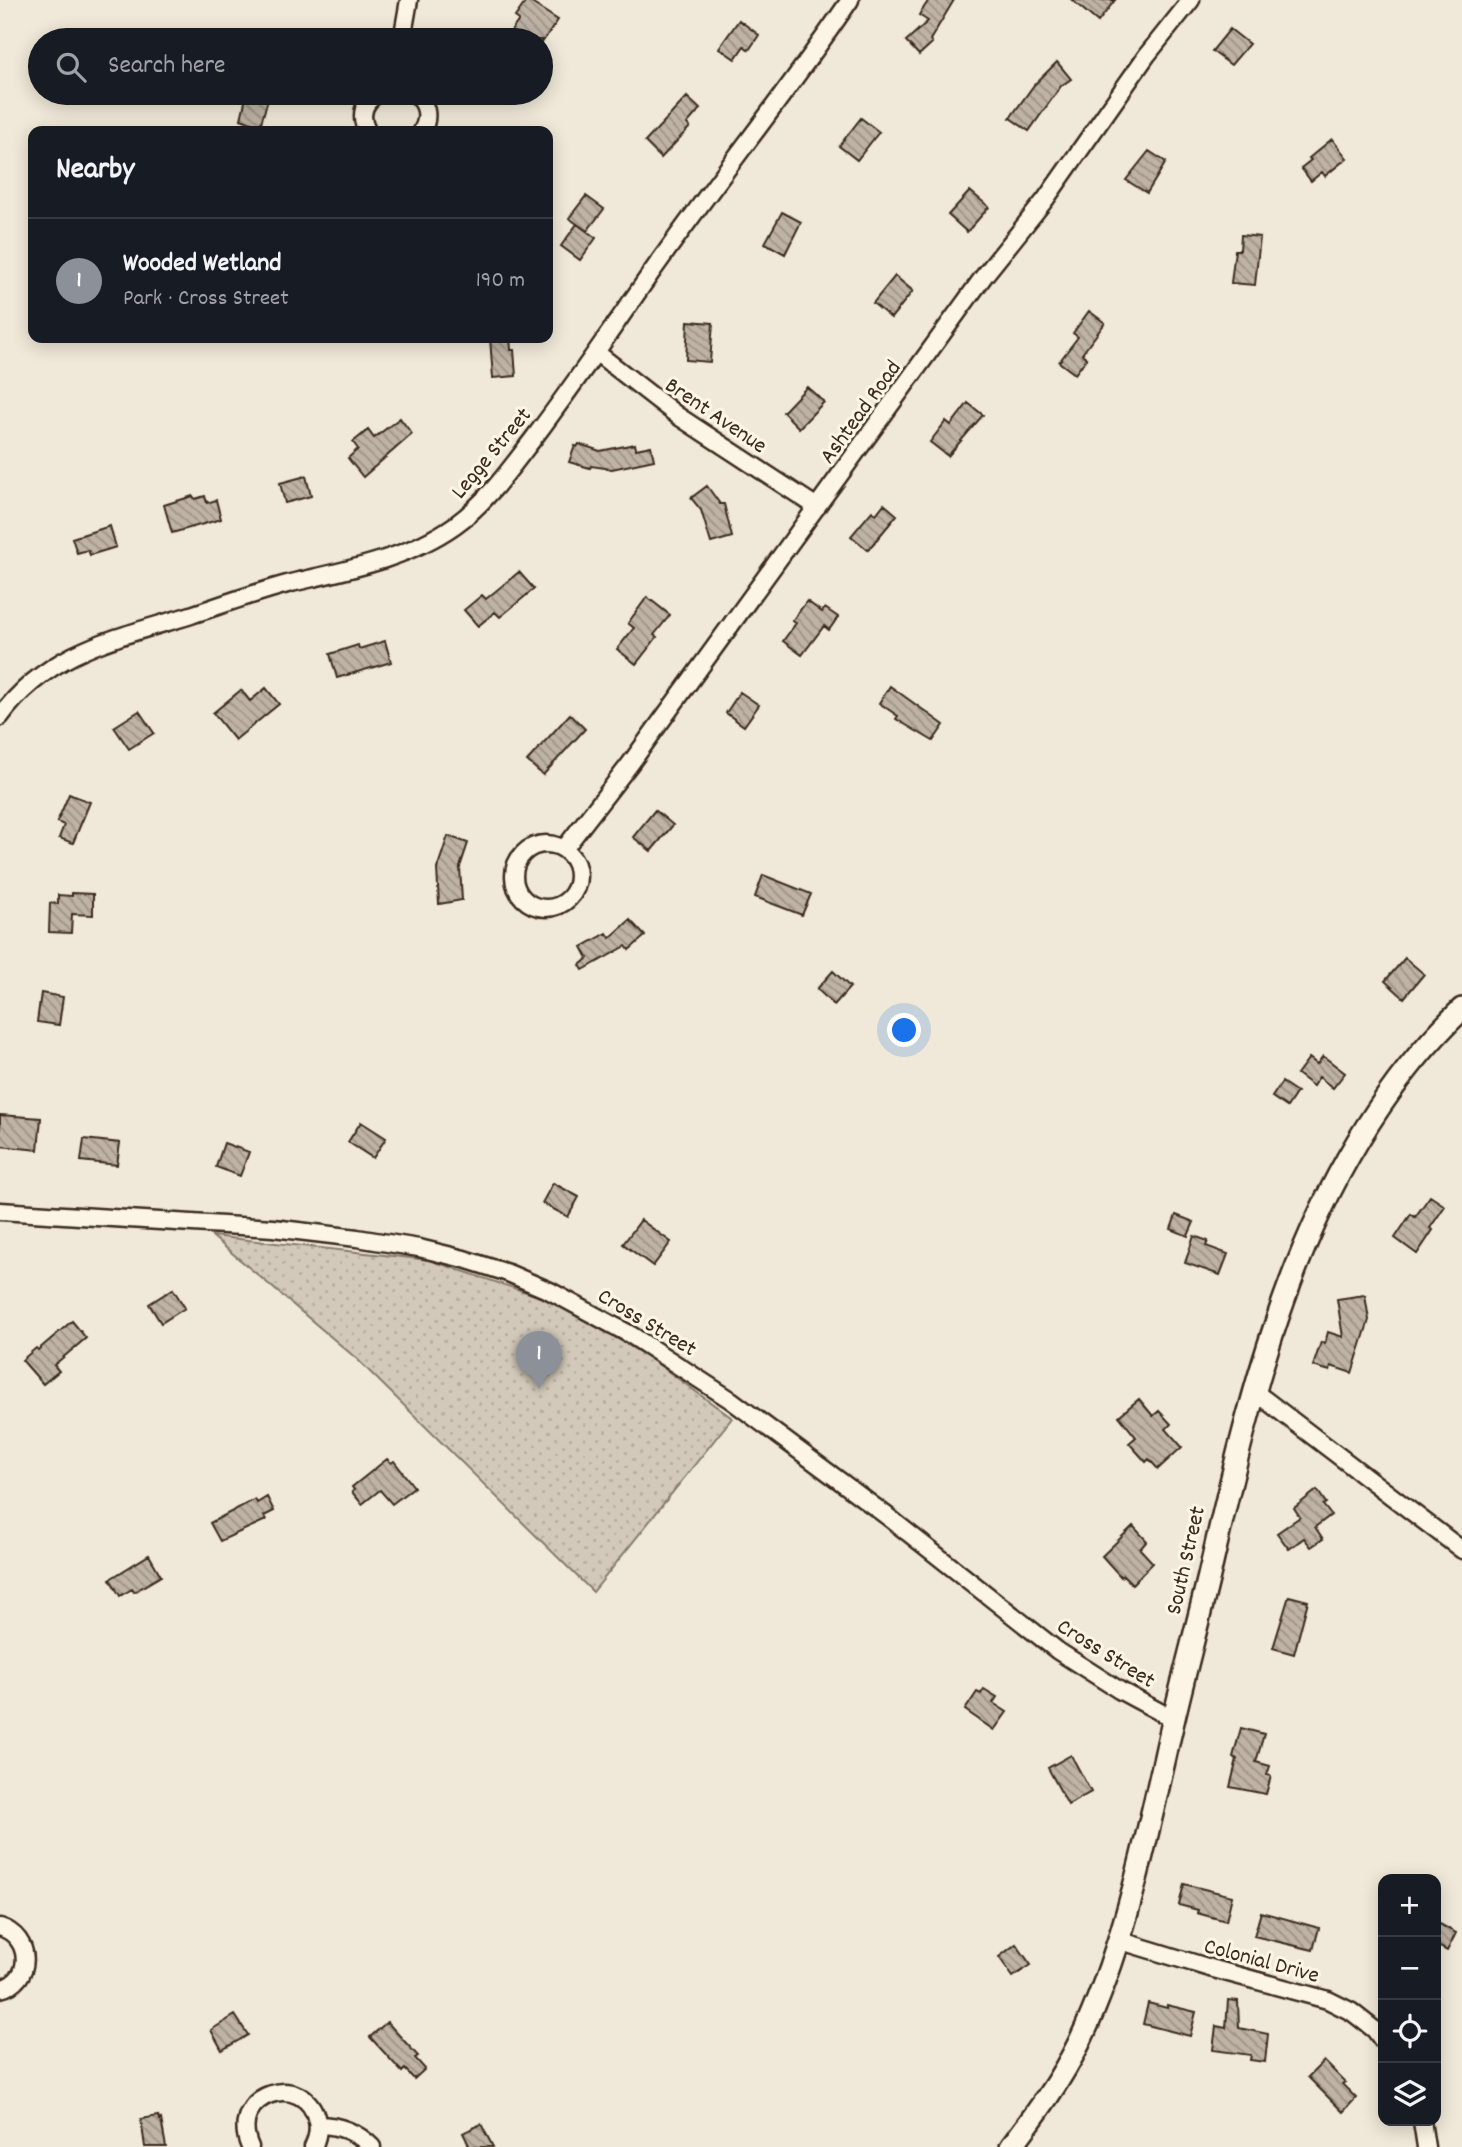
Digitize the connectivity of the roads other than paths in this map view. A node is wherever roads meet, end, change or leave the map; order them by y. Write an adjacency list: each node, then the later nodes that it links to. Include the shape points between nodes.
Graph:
1 (409, 0): 4 (street)
2 (850, 0): 9 (street, Legge Street)
3 (1191, 0): 10 (street, Ashtead Road)
4 (404, 28)
5 (365, 105): 7 (street)
6 (423, 105): 8 (street)
7 (365, 126)
8 (424, 126)
9 (597, 353): 10 (street, Brent Avenue, via 678,416); 11 (street, Legge Street, via 506,474 468,514 442,533 391,557 261,591 93,646 35,678)
10 (817, 507): 12 (street, Ashtead Road)
11 (0, 717)
12 (564, 849): 12 (street, via 578,870 572,894 550,908 526,901 514,883 518,858 539,844)
13 (1462, 1009): 15 (street, South Street, via 1399,1080 1335,1182 1288,1284)
14 (0, 1211): 17 (street, Cross Street, via 273,1227 357,1238 464,1259 540,1287 631,1335 731,1400 1058,1651)
15 (1255, 1392): 16 (street); 17 (street, South Street)
16 (1462, 1550)
17 (1173, 1719): 19 (street, South Street)
18 (0, 1927): 20 (street, via 20,1939 25,1955 19,1978)
19 (1118, 1940): 21 (street, Colonial Drive, via 1328,2000 1352,2012); 27 (street, South Street, via 1078,2044)
20 (0, 1989)
21 (1378, 2035)
22 (318, 2125): 24 (street, via 306,2101 289,2093 273,2093 258,2100 248,2114 245,2130); 25 (street); 26 (street, via 337,2126)
23 (1423, 2126): 28 (street)
24 (250, 2147)
25 (313, 2147)
26 (373, 2147)
27 (1011, 2147)
28 (1426, 2147)

